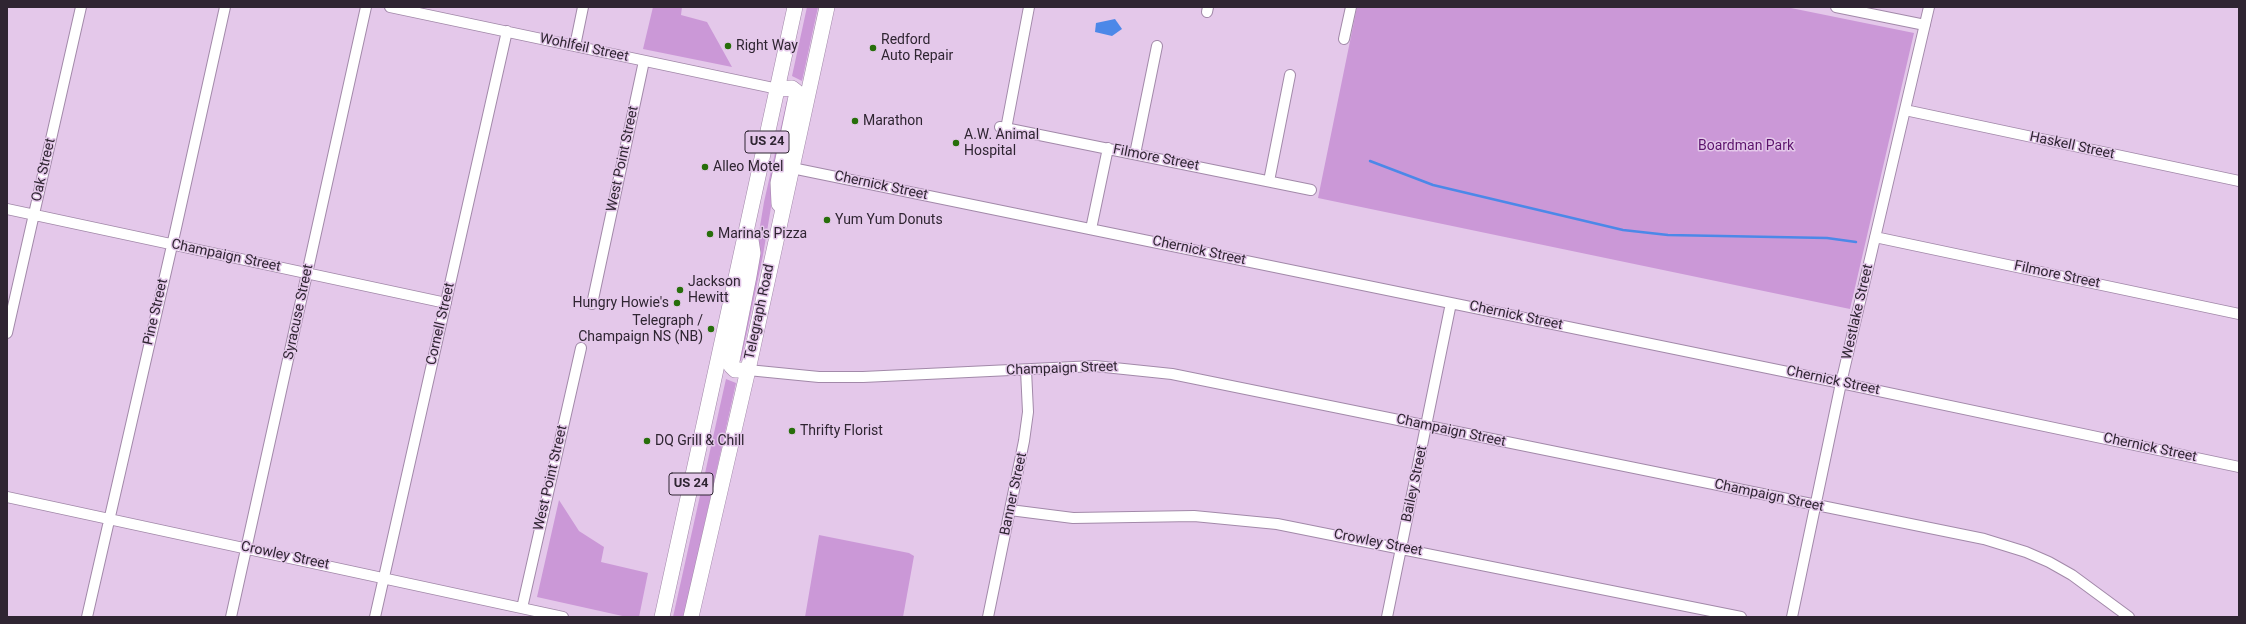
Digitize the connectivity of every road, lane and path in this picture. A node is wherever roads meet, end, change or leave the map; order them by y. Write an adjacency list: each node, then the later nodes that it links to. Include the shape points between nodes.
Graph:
1 (81, 7): 28 (street, Oak Street)
2 (225, 7): 33 (street, Pine Street)
3 (366, 7): 34 (street, Syracuse Street)
4 (390, 7): 13 (street, Wohlfeil Street)
5 (583, 7): 15 (street)
6 (795, 7): 19 (main road, US 24)
7 (827, 7): 23 (main road, Telegraph Road / US 24)
8 (1029, 7): 21 (street, Filmore Street, via 1003,128)
9 (1351, 7): 14 (street)
10 (1836, 7): 12 (street)
11 (1929, 7): 12 (street, Westlake Street)
12 (1925, 25): 20 (street, Westlake Street)
13 (507, 31): 15 (street, Wohlfeil Street); 35 (street, Cornell Street)
14 (1344, 39)
15 (575, 46): 17 (street, Wohlfeil Street)
16 (1157, 46): 22 (street)
17 (644, 61): 19 (street, Wohlfeil Street); 37 (street, West Point Street)
18 (1290, 75): 24 (street)
19 (778, 89): 29 (main road, via 792,88 797,92 778,183); 30 (main road, US 24)
20 (1905, 110): 25 (street, Haskell Street); 32 (street, Westlake Street)
21 (1108, 148): 22 (street, Filmore Street); 31 (street)
22 (1135, 154): 24 (street, Filmore Street)
23 (792, 168): 29 (main road, Telegraph Road / US 24); 31 (street, Chernick Street)
24 (1269, 181): 26 (street, Filmore Street)
25 (2239, 181)
26 (1311, 190)
27 (7, 209): 28 (street, Champaign Street)
28 (34, 215): 33 (street, Champaign Street); 39 (street, Oak Street)
29 (780, 221): 41 (main road, Telegraph Road / US 24)
30 (749, 223): 41 (main road, via 753,253 731,366 735,370); 58 (main road, US 24)
31 (1090, 229): 36 (street, Chernick Street)
32 (1875, 237): 38 (street, Filmore Street); 43 (street, Westlake Street)
33 (172, 244): 34 (street, Champaign Street); 49 (street, Pine Street)
34 (308, 273): 35 (street, Champaign Street); 50 (street, Syracuse Street)
35 (446, 303): 52 (street, Cornell Street)
36 (1452, 303): 43 (street, Chernick Street); 44 (street, Bailey Street)
37 (592, 304)
38 (2239, 314)
39 (7, 333)
40 (581, 348): 53 (street, West Point Street)
41 (748, 370): 42 (street, Champaign Street, via 863,378); 59 (main road, Telegraph Road / US 24)
42 (1026, 370): 44 (street, Champaign Street, via 1095,366 1151,370); 48 (street, Banner Street, via 1027,422)
43 (1841, 383): 45 (street, Chernick Street); 47 (street, Westlake Street)
44 (1427, 426): 47 (street, Champaign Street); 51 (street, Bailey Street)
45 (2239, 467)
46 (7, 497): 49 (street, Crowley Street)
47 (1816, 505): 63 (street, Westlake Street); 64 (street, Champaign Street, via 1984,539 2026,552 2072,575)
48 (1010, 510): 51 (street, Crowley Street, via 1073,518 1194,516 1239,519); 60 (street, Banner Street)
49 (109, 519): 50 (street, Crowley Street); 54 (street, Pine Street)
50 (247, 548): 52 (street, Crowley Street); 55 (street, Syracuse Street)
51 (1402, 548): 61 (street, Bailey Street); 62 (street, Crowley Street)
52 (384, 578): 53 (street, Crowley Street); 56 (street, Cornell Street)
53 (522, 608): 57 (street, Crowley Street)
54 (87, 617)
55 (231, 617)
56 (375, 617)
57 (563, 617)
58 (662, 617)
59 (691, 617)
60 (988, 617)
61 (1387, 617)
62 (1741, 617)
63 (1792, 617)
64 (2129, 617)

